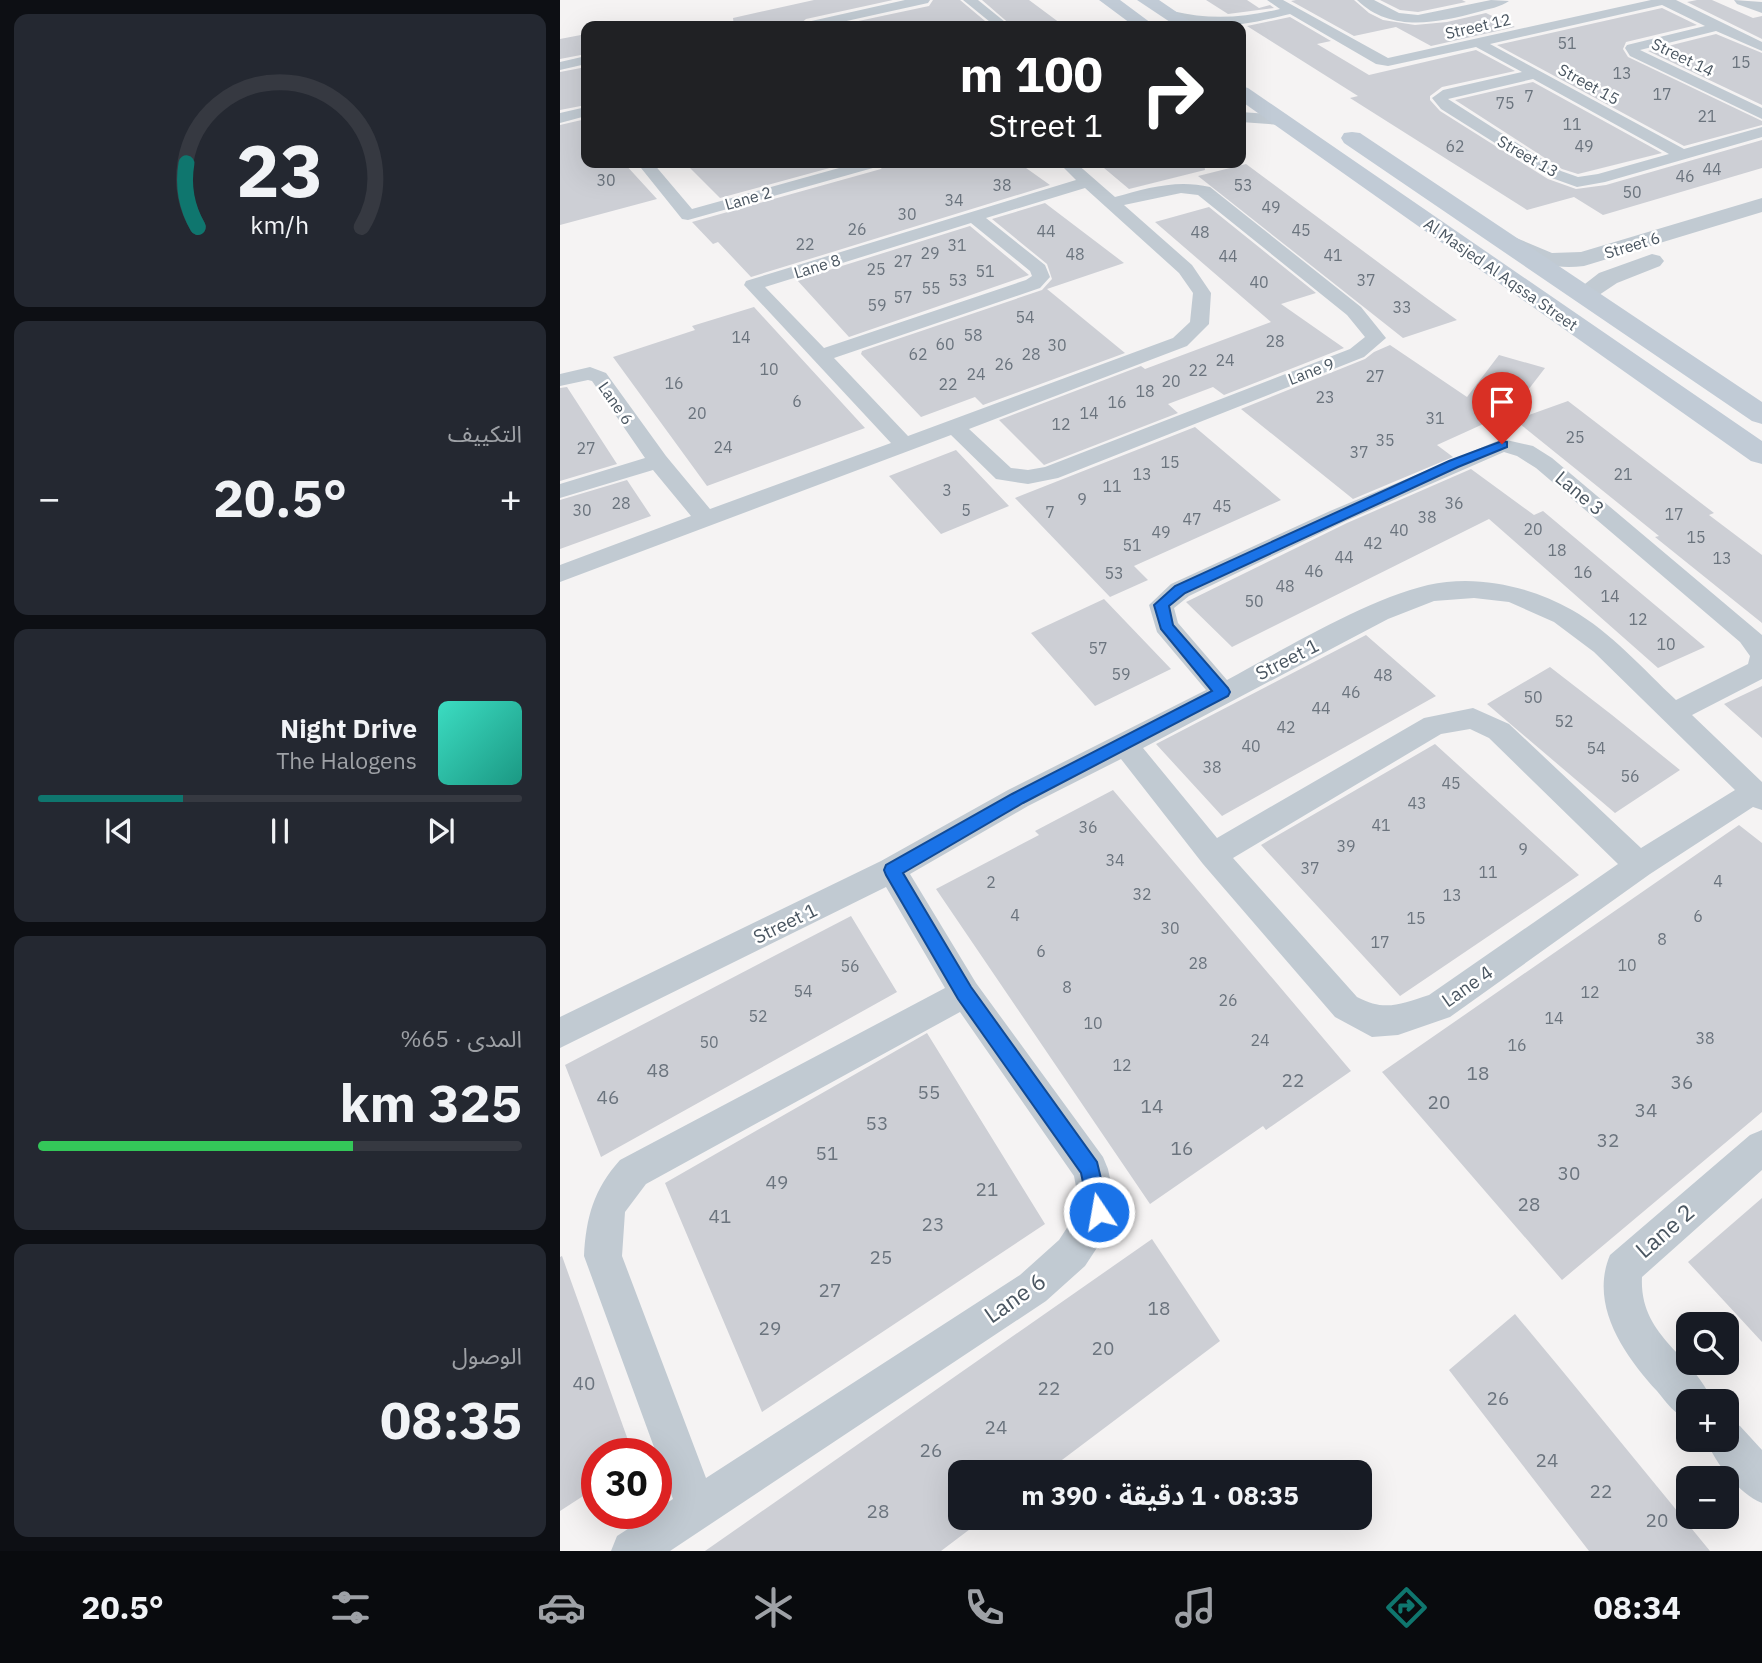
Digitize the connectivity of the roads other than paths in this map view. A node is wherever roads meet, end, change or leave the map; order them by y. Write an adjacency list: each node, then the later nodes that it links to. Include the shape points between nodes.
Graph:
1 (923, 0): 12 (street)
2 (970, 0): 13 (street)
3 (1108, 0): 14 (main road)
4 (1146, 0): 15 (main road)
5 (1274, 0): 11 (street, Street 12)
6 (1364, 0): 9 (street, via 1394,16 1422,20)
7 (1743, 0): 10 (street)
8 (1666, 1): 17 (street, Street 12); 18 (street)
9 (1511, 6): 17 (street)
10 (1762, 8)
11 (1298, 14): 16 (street); 19 (street); 20 (street, Street 12, via 1381,61)
12 (829, 21)
13 (997, 21)
14 (1139, 21)
15 (1164, 21)
16 (1246, 21)
17 (1552, 27): 20 (street, Street 12)
18 (1716, 27): 21 (street); 27 (street, Street 14, via 1632,48)
19 (1246, 30)
20 (1479, 43): 24 (street, Street 15)
21 (1762, 47)
22 (581, 61): 23 (street)
23 (560, 66)
24 (1535, 74): 33 (street, Street 15); 33 (street, Street 13, via 1439,98 1555,174 1577,182)
25 (1246, 96): 30 (main road, Al Masjed Al Aqssa Street)
26 (581, 113): 29 (street)
27 (1762, 114)
28 (1246, 117): 30 (street)
29 (560, 118)
30 (1281, 120): 46 (main road, Al Masjed Al Aqssa Street)
31 (1332, 124): 42 (main road, Al Masjed Al Aqssa Street)
32 (1762, 132): 33 (street, Street 13)
33 (1683, 155)
34 (649, 168): 35 (street, Lane 2, via 688,215)
35 (855, 168)
36 (1072, 168): 37 (street)
37 (1086, 182): 38 (street); 40 (street, Lane 8)
38 (1112, 203): 51 (street, via 1186,269 1202,293 1199,324 1180,342); 51 (street, Lane 9, via 1175,188 1203,191 1354,311 1376,338 1357,353 1050,473 1028,477 1004,474)
39 (1762, 205): 43 (street, Street 6)
40 (975, 218): 47 (street, via 1041,276 1033,284); 47 (street, Lane 8, via 753,285)
41 (1762, 226): 44 (street, Street 6)
42 (1502, 240): 43 (street, Street 6, via 1560,263); 45 (main road, Al Masjed Al Aqssa Street)
43 (1625, 247): 44 (street)
44 (1650, 262): 45 (street, Street 6, via 1608,278)
45 (1584, 294): 49 (main road, Al Masjed Al Aqssa Street)
46 (1576, 325): 49 (main road, via 1624,344 1692,392 1712,392); 53 (main road, Al Masjed Al Aqssa Street)
47 (821, 356): 52 (street, Lane 8)
48 (560, 380): 54 (street, Lane 6, via 590,373 599,377)
49 (1718, 385): 50 (main road, Al Masjed Al Aqssa Street)
50 (1762, 415)
51 (955, 427): 52 (street)
52 (905, 445): 56 (street)
53 (1762, 455)
54 (658, 461): 55 (street); 56 (street, Lane 6)
55 (560, 491)
56 (706, 519): 57 (street)
57 (560, 574)
58 (1762, 656): 59 (street, Lane 3, via 1749,636 1544,463 1502,444 1180,590 1161,605 1166,626); 60 (street, Lane 3, via 1759,669)
59 (1222, 692): 60 (street, Street 1, via 1379,613 1431,593 1474,590 1513,594 1563,616 1604,646); 61 (street, Street 1)
60 (1675, 712): 62 (street, Street 1)
61 (1125, 745): 63 (street, Lane 4); 65 (street, Street 1)
62 (1759, 795): 64 (street, Lane 4)
63 (1213, 855): 64 (street, via 1434,724 1473,718 1499,730); 64 (street, Lane 4, via 1346,1007 1372,1021 1398,1020 1440,1007)
64 (1639, 865)
65 (892, 870): 66 (street, Lane 6); 67 (street, Street 1)
66 (965, 993): 72 (street, via 633,1172 611,1196 603,1256); 72 (street, Lane 6, via 1090,1169 1099,1212 1072,1254 1034,1288)
67 (560, 1033)
68 (1762, 1147): 69 (street, Lane 2, via 1623,1268 1623,1300 1633,1327)
69 (1682, 1389)
70 (1736, 1452): 71 (street)
71 (1762, 1482)
72 (697, 1507): 73 (street, Lane 6)
73 (632, 1551)

